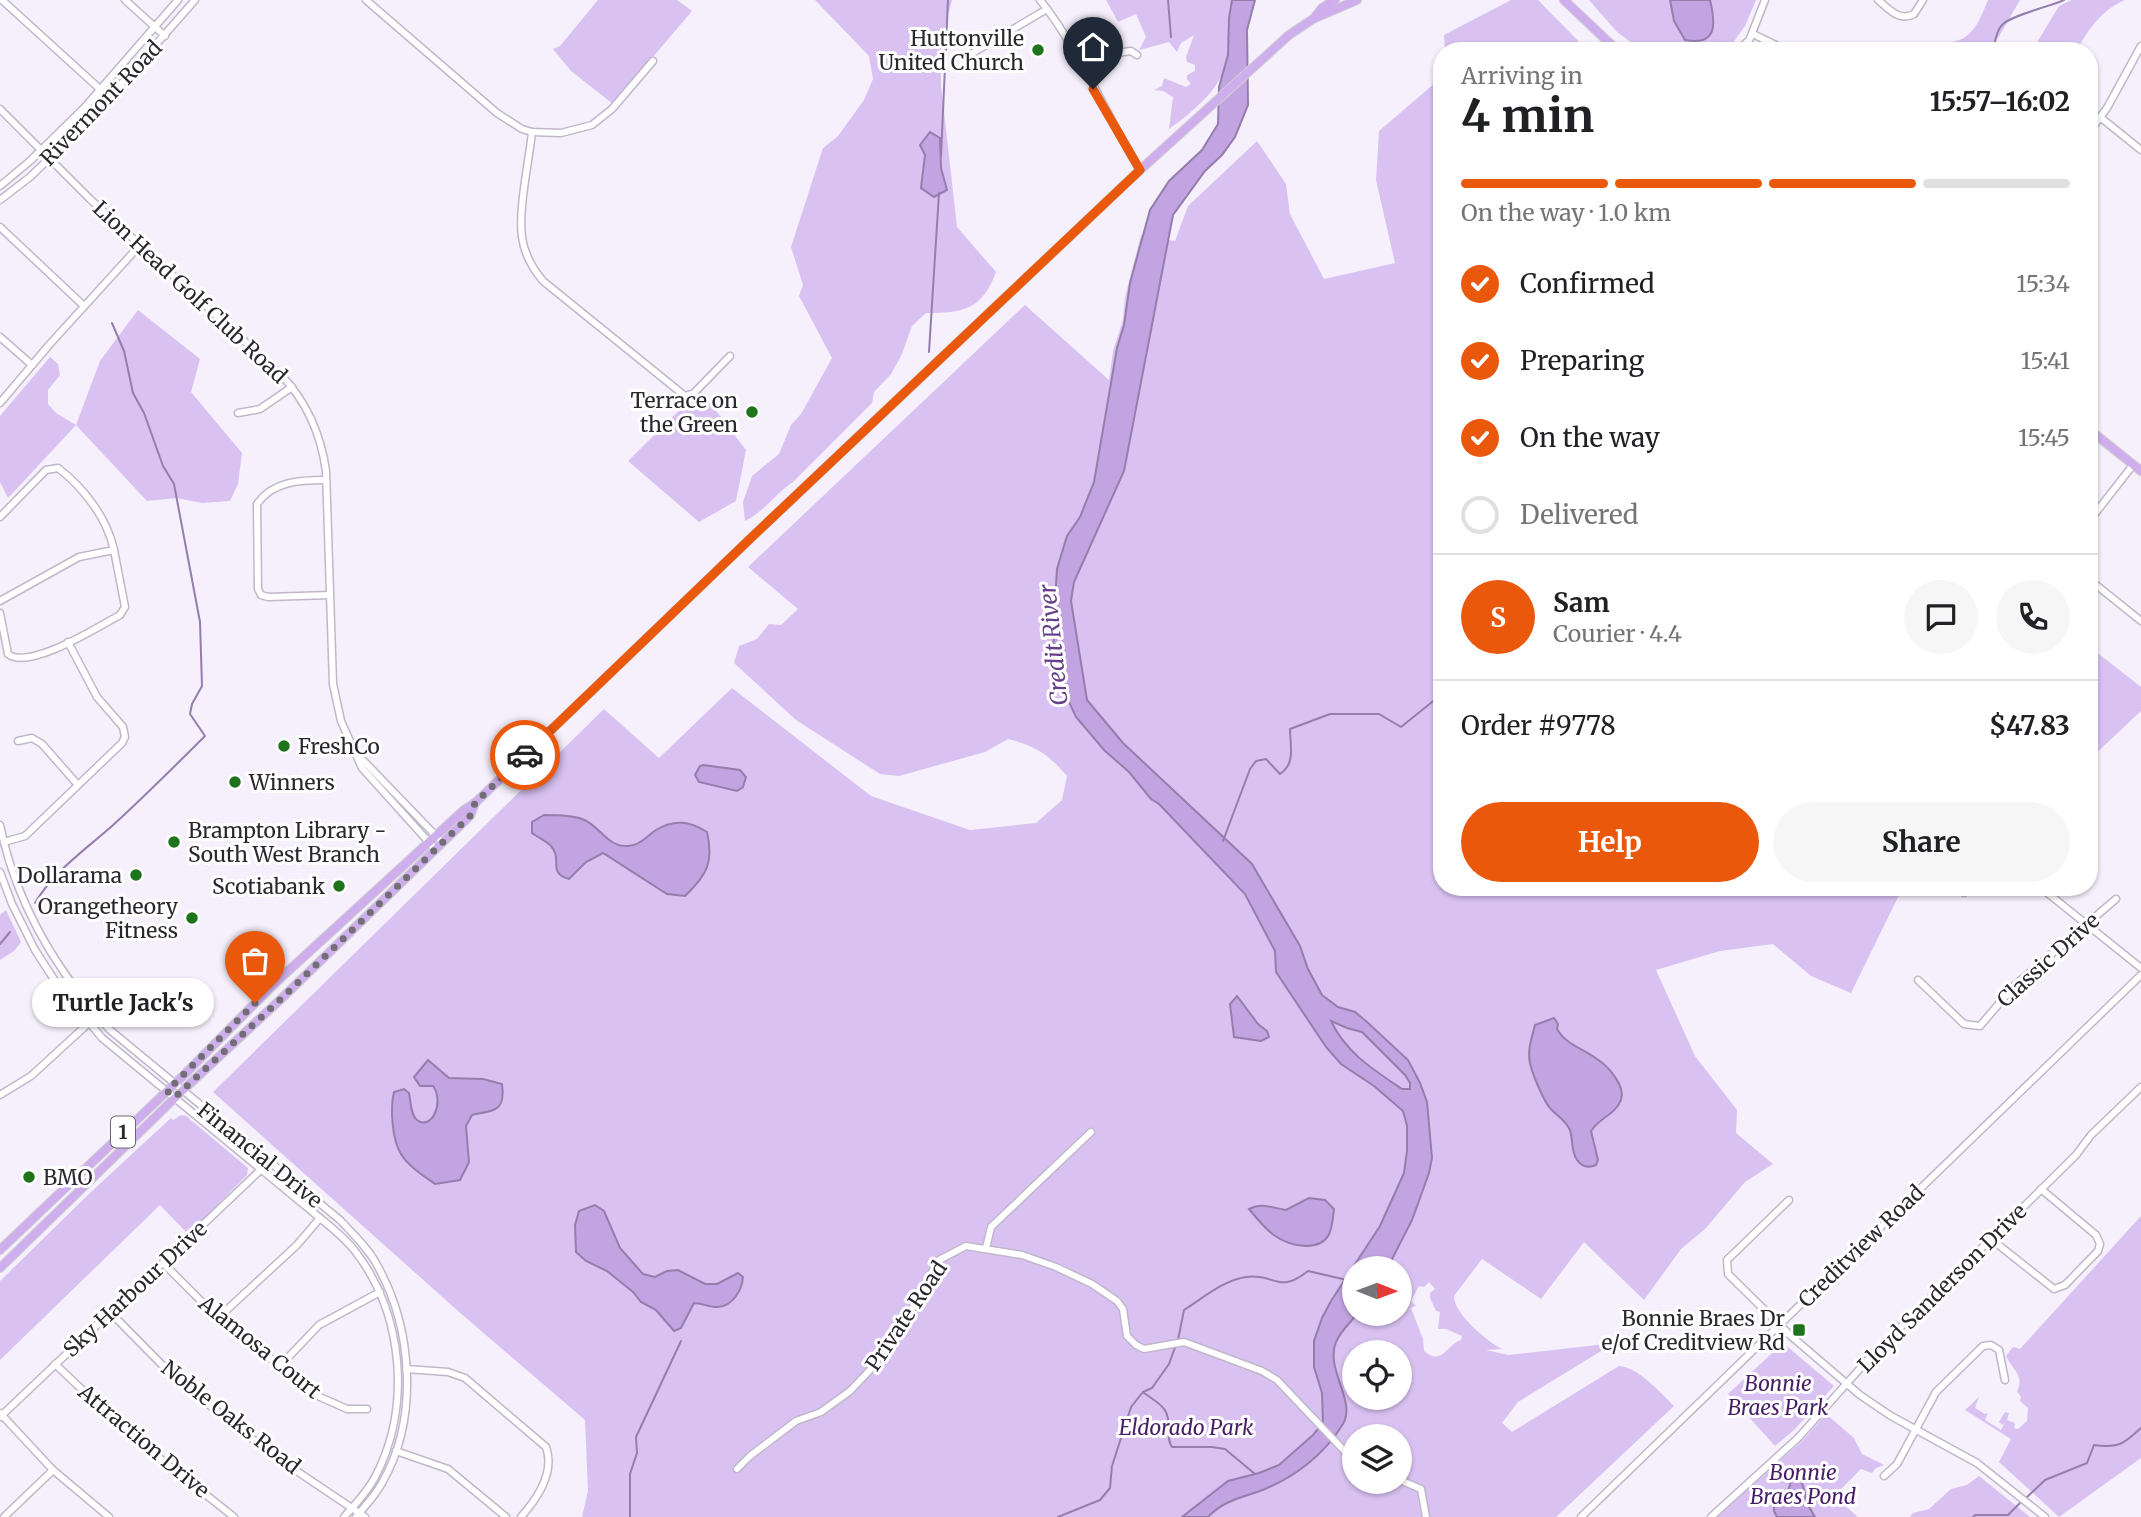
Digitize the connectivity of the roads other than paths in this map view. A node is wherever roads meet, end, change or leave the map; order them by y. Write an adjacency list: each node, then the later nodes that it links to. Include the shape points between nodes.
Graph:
1 (2, 0): 26 (street)
2 (125, 0): 15 (street)
3 (178, 0): 15 (street, Rivermont Road)
4 (195, 0): 17 (street, Rivermont Road)
5 (366, 0): 30 (street, via 498,113)
6 (1040, 0): 13 (street)
7 (1335, 0): 14 (main road, 1)
8 (1357, 0): 14 (main road, 1)
9 (1564, 0): 19 (main road)
10 (1765, 0): 16 (street)
11 (1878, 0): 12 (street, via 1908,18)
12 (1923, 0)
13 (1047, 9): 22 (street); 25 (street)
14 (1313, 19): 34 (main road, 1, via 1265,55)
15 (155, 27): 17 (street); 26 (street, Rivermont Road)
16 (1753, 34): 18 (street); 20 (street)
17 (165, 36): 33 (street, Rivermont Road)
18 (1749, 41)
19 (1608, 42)
20 (1769, 42)
21 (2141, 46): 28 (street)
22 (971, 54)
23 (1137, 55): 25 (street, via 1117,53)
24 (653, 61): 30 (street, via 592,125 561,133)
25 (1082, 69): 34 (street)
26 (100, 90): 31 (street, Rivermont Road)
27 (0, 109): 31 (street, Lion Head Golf Club Road)
28 (2101, 117): 29 (street); 32 (street)
29 (2098, 121)
30 (532, 132): 41 (street, via 522,237 534,271 685,396 694,393)
31 (41, 149): 33 (street, Lion Head Golf Club Road); 35 (street, Rivermont Road)
32 (2141, 150)
33 (49, 158): 36 (street, Rivermont Road); 38 (street, Lion Head Golf Club Road)
34 (1140, 170): 63 (main road, 1, via 464,810)
35 (0, 186)
36 (0, 200)
37 (0, 227): 39 (street)
38 (140, 245): 39 (street); 43 (street, Lion Head Golf Club Road)
39 (84, 306): 42 (street)
40 (0, 337): 42 (street)
41 (730, 356)
42 (32, 365): 44 (street)
43 (292, 387): 45 (street, via 260,409); 49 (street, Lion Head Golf Club Road, via 316,430)
44 (0, 403)
45 (238, 413)
46 (2098, 437): 47 (main road)
47 (2133, 465): 48 (main road); 50 (street)
48 (2141, 471)
49 (326, 480): 54 (street, Lion Head Golf Club Road); 54 (street, via 280,486 269,490 257,504 258,589 268,597)
50 (2098, 510)
51 (0, 517): 52 (street, via 46,470 58,468 102,515)
52 (114, 550): 55 (street, via 79,557); 58 (street, via 124,612)
53 (2098, 586): 57 (street)
54 (330, 595): 60 (street, Lion Head Golf Club Road, via 334,689 341,721)
55 (0, 601)
56 (0, 613): 58 (street, via 11,657 42,654)
57 (2141, 621)
58 (68, 642): 61 (street, via 97,696 125,732 122,743)
59 (18, 741): 61 (street, via 32,738 42,744)
60 (356, 752): 63 (street, Lion Head Golf Club Road); 65 (street, Lion Head Golf Club Road, via 369,778)
61 (78, 785): 64 (street, via 25,836)
62 (0, 825): 64 (street, Financial Drive)
63 (439, 839): 65 (main road, 1)
64 (4, 842): 73 (street, Financial Drive, via 16,885 40,936)
65 (432, 846): 75 (main road, 1, via 274,984); 77 (main road, 1, via 282,998)
66 (0, 872): 74 (street, Financial Drive, via 35,950)
67 (2051, 896): 69 (street)
68 (2116, 899): 69 (street, Classic Drive)
69 (2086, 924): 70 (street); 72 (street, Classic Drive, via 2014,986 1980,1026 1964,1024)
70 (2141, 968)
71 (2141, 975): 94 (street, Creditview Road)
72 (1918, 980)
73 (97, 1016): 74 (street); 75 (street, Financial Drive)
74 (89, 1023): 75 (street, Financial Drive, via 102,1038); 78 (street, via 31,1076)
75 (171, 1087): 77 (street, Financial Drive); 87 (main road, 1)
76 (2141, 1087): 82 (street, Lloyd Sanderson Drive)
77 (178, 1094): 80 (street, Financial Drive); 81 (street, Financial Drive); 89 (main road, 1)
78 (0, 1095)
79 (1091, 1132): 86 (street, via 991,1227)
80 (270, 1161): 81 (street, Sky Harbour Drive); 90 (street, Financial Drive, via 356,1236)
81 (262, 1170): 84 (street, Financial Drive); 88 (street, Sky Harbour Drive)
82 (2040, 1189): 85 (street, Lloyd Sanderson Drive); 85 (street, via 2096,1235 2100,1244 2065,1285 2054,1289)
83 (1789, 1199): 94 (street, via 1726,1265 1728,1274)
84 (320, 1218): 91 (street, Financial Drive, via 354,1248); 93 (street)
85 (1991, 1239): 99 (street, Lloyd Sanderson Drive)
86 (986, 1248): 103 (street, Private Road, via 1022,1255 1092,1284 1117,1301 1123,1309 1127,1336 1144,1349 1184,1342 1262,1371 1278,1380); 105 (street, Private Road, via 966,1246 939,1261 912,1310 869,1371 837,1401 796,1422)
87 (0, 1250)
88 (163, 1263): 92 (street, Sky Harbour Drive); 93 (street, Alamosa Court)
89 (0, 1268)
90 (388, 1288): 91 (street); 97 (street, Financial Drive, via 400,1324)
91 (379, 1292): 96 (street, via 319,1325); 109 (street, Financial Drive, via 396,1351 396,1412 384,1458)
92 (110, 1312): 95 (street, Sky Harbour Drive); 109 (street, Noble Oaks Road, via 174,1377 270,1453)
93 (218, 1318): 96 (street, Alamosa Court)
94 (1779, 1325): 99 (street); 118 (street, Creditview Road)
95 (55, 1364): 101 (street, Sky Harbour Drive); 113 (street, Attraction Drive, via 128,1433)
96 (279, 1366): 100 (street, Alamosa Court, via 333,1404)
97 (406, 1369): 104 (street, Financial Drive, via 406,1399); 116 (street, via 448,1371 465,1378 546,1447 547,1472 539,1494)
98 (2005, 1380): 102 (street, via 1999,1350 1983,1346 1936,1392)
99 (1847, 1384): 102 (street); 119 (street, Lloyd Sanderson Drive, via 1798,1438)
100 (367, 1409)
101 (0, 1415): 106 (street)
102 (1915, 1429): 107 (street, via 1897,1464); 120 (street, via 1965,1455)
103 (1342, 1448)
104 (396, 1451): 110 (street, Financial Drive); 115 (street, via 448,1469)
105 (737, 1469)
106 (53, 1470): 111 (street); 112 (street)
107 (1884, 1476)
108 (1412, 1485): 117 (street, via 1421,1489)
109 (352, 1507): 110 (street, Noble Oaks Road); 114 (street, Financial Drive)
110 (360, 1516)
111 (5, 1517)
112 (109, 1517)
113 (234, 1517)
114 (344, 1517)
115 (506, 1517)
116 (521, 1517)
117 (1426, 1517)
118 (1581, 1517)
119 (1711, 1517)
120 (2045, 1517)

